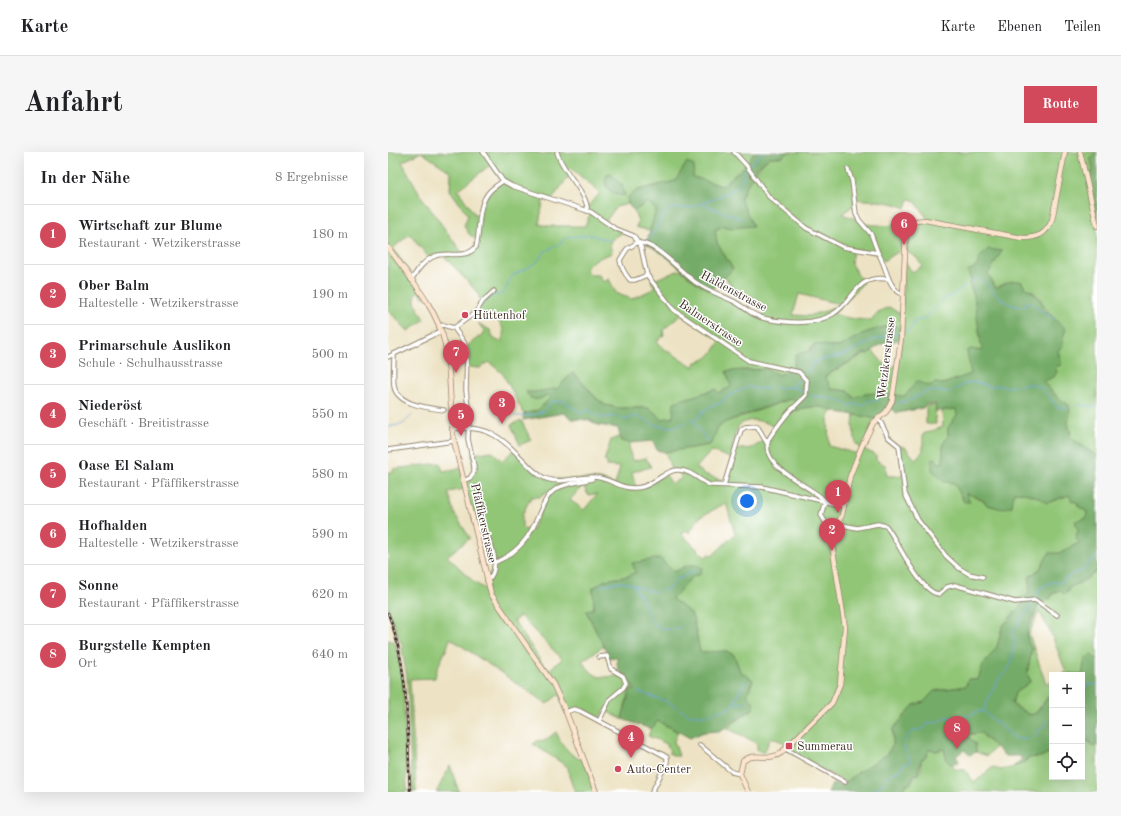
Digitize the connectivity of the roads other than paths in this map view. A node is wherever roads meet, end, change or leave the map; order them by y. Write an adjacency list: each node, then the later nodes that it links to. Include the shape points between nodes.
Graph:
1 (483, 152): 7 (street)
2 (558, 152): 8 (street, via 569,176 586,201)
3 (734, 152): 12 (street, via 769,197 806,228 843,247)
4 (1065, 152): 17 (street, Wetzikerstrasse, via 1052,220 1041,235 1022,238 925,220 908,227 905,236)
5 (1080, 152): 9 (street)
6 (848, 169): 12 (street, via 856,214 871,234)
7 (503, 181): 8 (street); 15 (street, via 489,192 480,209 476,248 467,254 434,257 418,269)
8 (587, 211): 10 (street, via 614,228 634,236)
9 (1097, 226)
10 (639, 242): 13 (street, Balmerstrasse); 13 (street, via 627,249 620,260 624,273 630,280); 14 (street, Haldenstrasse, via 653,246 697,283 735,302 751,314 768,320 806,321 830,316 837,312 866,280)
11 (388, 248): 15 (street, Pfäffikerstrasse)
12 (878, 253): 14 (street)
13 (646, 275): 27 (street, Balmerstrasse, via 674,310 749,361 793,370 804,375 806,395)
14 (888, 279): 17 (street, via 899,293)
15 (411, 280): 19 (street, Pfäffikerstrasse)
16 (494, 291): 18 (street, via 476,312)
17 (903, 294): 23 (street, Wetzikerstrasse, via 901,339 893,396 890,407)
18 (454, 328): 19 (street, via 443,325); 25 (street, via 467,351)
19 (440, 329): 20 (street); 24 (street, Pfäffikerstrasse, via 448,359)
20 (394, 354): 21 (street); 22 (street, via 394,386 400,395 419,407)
21 (388, 357)
22 (444, 410)
23 (876, 419): 33 (street, Wetzikerstrasse, via 854,463); 38 (street, via 888,437 899,446 905,494 918,520 946,556 959,568 969,574)
24 (452, 429): 25 (street); 26 (street, Pfäffikerstrasse)
25 (468, 429): 29 (street, via 486,430 501,438 534,471 548,479 556,481); 30 (street, via 474,469 470,478)
26 (454, 441): 28 (street); 30 (street, Pfäffikerstrasse)
27 (767, 443): 31 (street, via 757,426 741,430); 32 (street, via 768,452 777,466 790,477 812,489)
28 (388, 450)
29 (594, 477): 31 (street, via 620,487 636,488 654,483 677,470 687,472 703,482); 37 (street, via 554,490 546,499 522,544 509,556)
30 (463, 481): 35 (street, Pfäffikerstrasse)
31 (724, 485): 32 (street, via 762,487)
32 (824, 501): 33 (street); 36 (street, via 821,515)
33 (844, 506): 34 (street, Wetzikerstrasse)
34 (838, 524): 36 (street, Wetzikerstrasse); 40 (street, via 857,528 878,524 886,526 924,586 935,594 955,585 1015,602 1034,600)
35 (474, 528): 37 (street, via 483,530); 39 (street, Pfäffikerstrasse)
36 (834, 530): 45 (street, Wetzikerstrasse, via 831,544 845,627 840,684 832,703)
37 (496, 562): 39 (street)
38 (983, 577)
39 (488, 580): 42 (street, Pfäffikerstrasse, via 495,602 547,673)
40 (1057, 615)
41 (600, 657): 43 (street, via 607,656 611,669 623,676 626,683 610,699)
42 (566, 712): 43 (street, via 576,710); 48 (street, Pfäffikerstrasse)
43 (599, 721): 49 (street, via 667,757)
44 (700, 745): 46 (street, via 732,772)
45 (786, 749): 46 (street, Wetzikerstrasse, via 774,758 747,758 741,765); 47 (street)
46 (740, 774): 50 (street)
47 (845, 782)
48 (596, 792)
49 (652, 792)
50 (748, 792)

